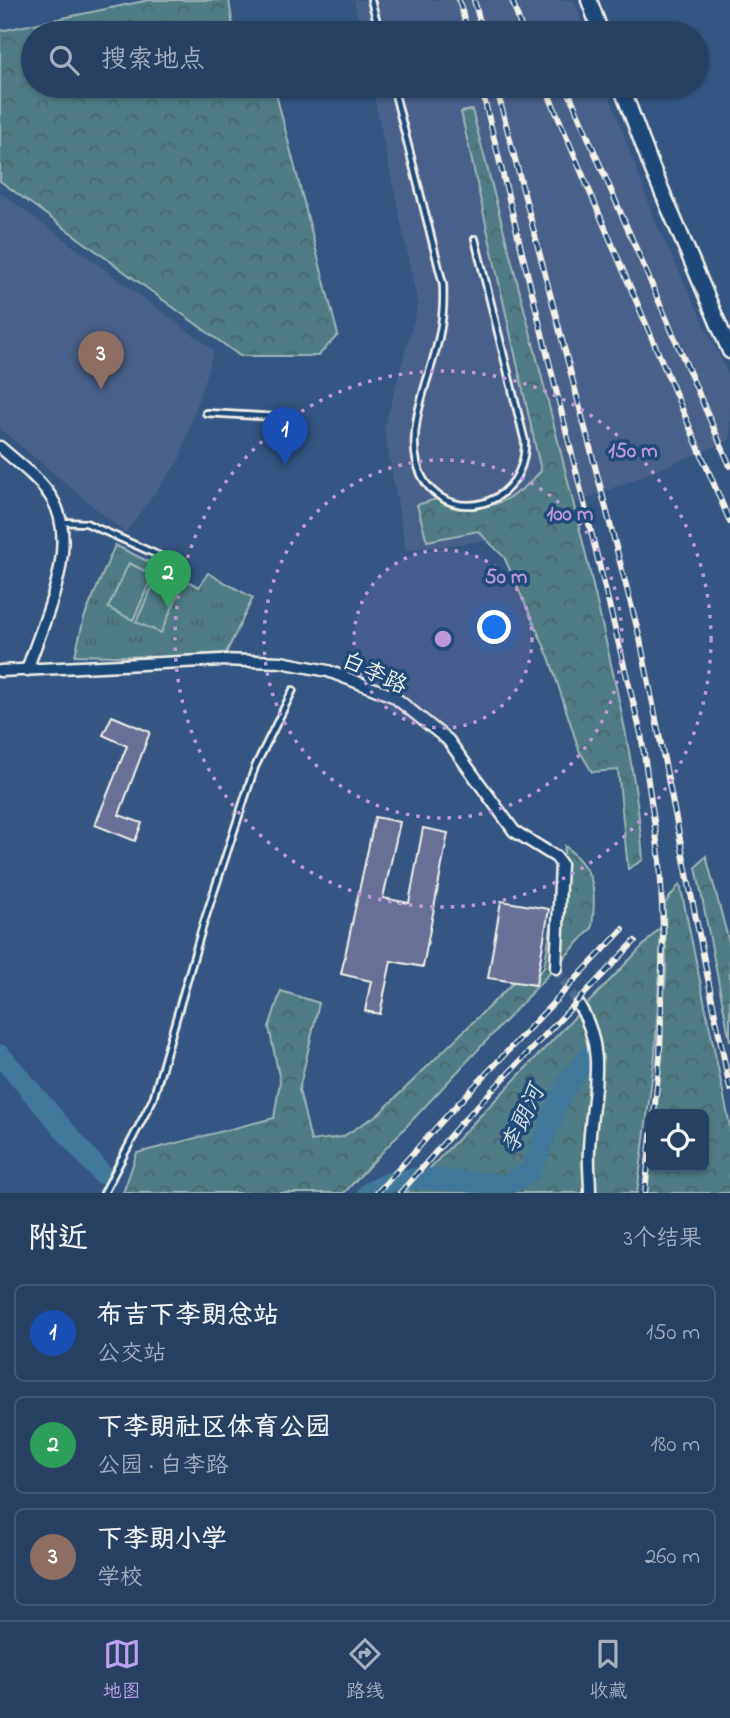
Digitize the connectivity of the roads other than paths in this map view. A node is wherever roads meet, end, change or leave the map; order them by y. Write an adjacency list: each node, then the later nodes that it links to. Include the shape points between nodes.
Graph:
1 (371, 0): 3 (lane)
2 (589, 0): 4 (street)
3 (377, 21)
4 (597, 21)
5 (396, 98): 7 (lane, via 443,284 444,311 417,427 416,459 434,492 467,505 505,493 525,458 525,442)
6 (626, 98): 8 (street)
7 (475, 239)
8 (730, 351)
9 (206, 413): 10 (lane)
10 (276, 417)
11 (0, 447): 12 (street, via 52,498)
12 (62, 522): 13 (lane, via 86,523); 14 (street, via 60,569)
13 (178, 564)
14 (27, 670): 15 (street, 白李路); 17 (street, 白李路, via 222,660 281,662 328,671 393,696 448,740 514,831 561,864)
15 (0, 671)
16 (293, 690): 19 (lane, via 255,767 153,1099)
17 (556, 968)
18 (579, 1004): 20 (street, via 595,1037 597,1066)
19 (104, 1193)
20 (590, 1193)

